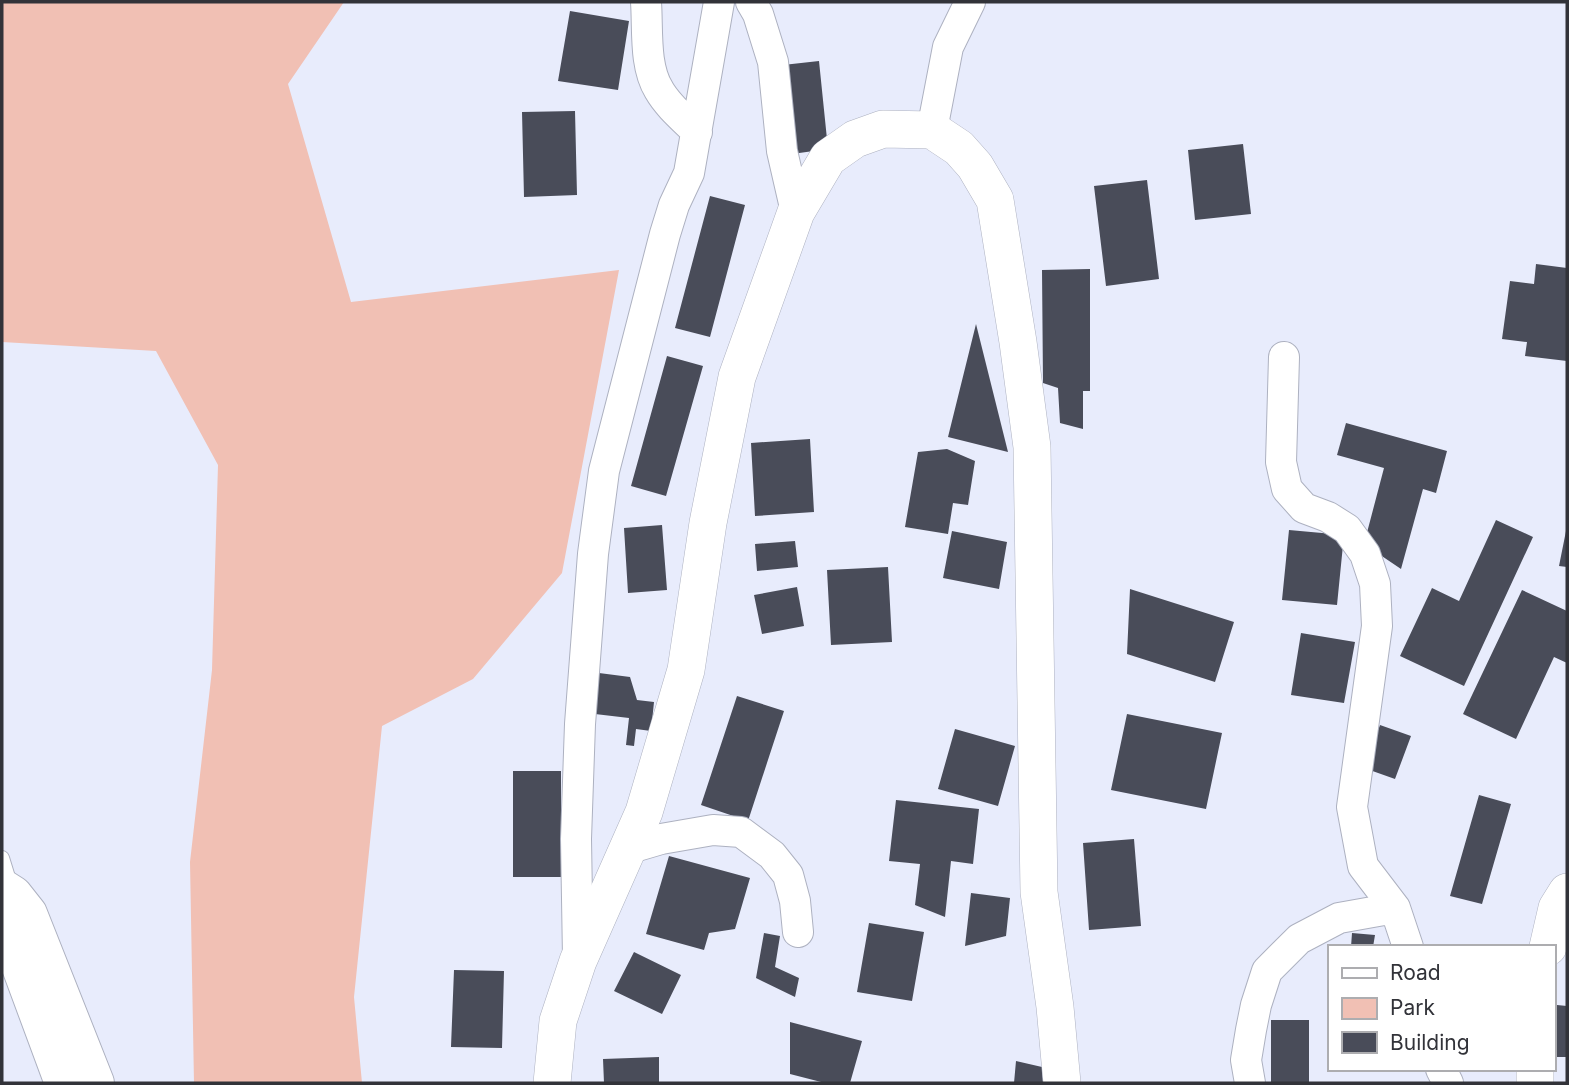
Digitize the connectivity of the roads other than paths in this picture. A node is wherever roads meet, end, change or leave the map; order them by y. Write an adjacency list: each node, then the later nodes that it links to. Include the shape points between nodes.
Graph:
1 (646, 2): 6 (street, via 650,64 658,89)
2 (719, 2): 6 (street)
3 (751, 2): 7 (street, via 773,62 782,151)
4 (971, 2): 5 (street, via 948,47)
5 (932, 130): 7 (street, via 883,129 855,139 828,158); 21 (street, via 959,148 995,200 1018,342 1032,447 1039,892)
6 (697, 132): 17 (street, via 689,173 665,234 604,471 580,724)
7 (796, 212): 9 (street, via 737,377 708,523 686,670 643,812)
8 (1284, 357): 13 (street, via 1281,462 1287,489 1304,508 1347,529 1365,554 1375,584 1377,625 1352,807 1363,866)
9 (627, 849): 14 (street, via 713,830 741,832 772,855 788,875); 17 (street)
10 (2, 858): 12 (lane)
11 (1567, 892): 16 (street, via 1557,908)
12 (5, 904): 18 (main road, via 15,948); 19 (main road, via 28,914)
13 (1395, 908): 15 (street); 22 (street, via 1339,918 1299,939 1267,971 1249,1040)
14 (798, 932)
15 (1408, 945)
16 (1548, 945)
17 (578, 961): 20 (street, via 558,1021)
18 (64, 1083)
19 (96, 1083)
20 (552, 1083)
21 (1062, 1083)
22 (1250, 1083)

